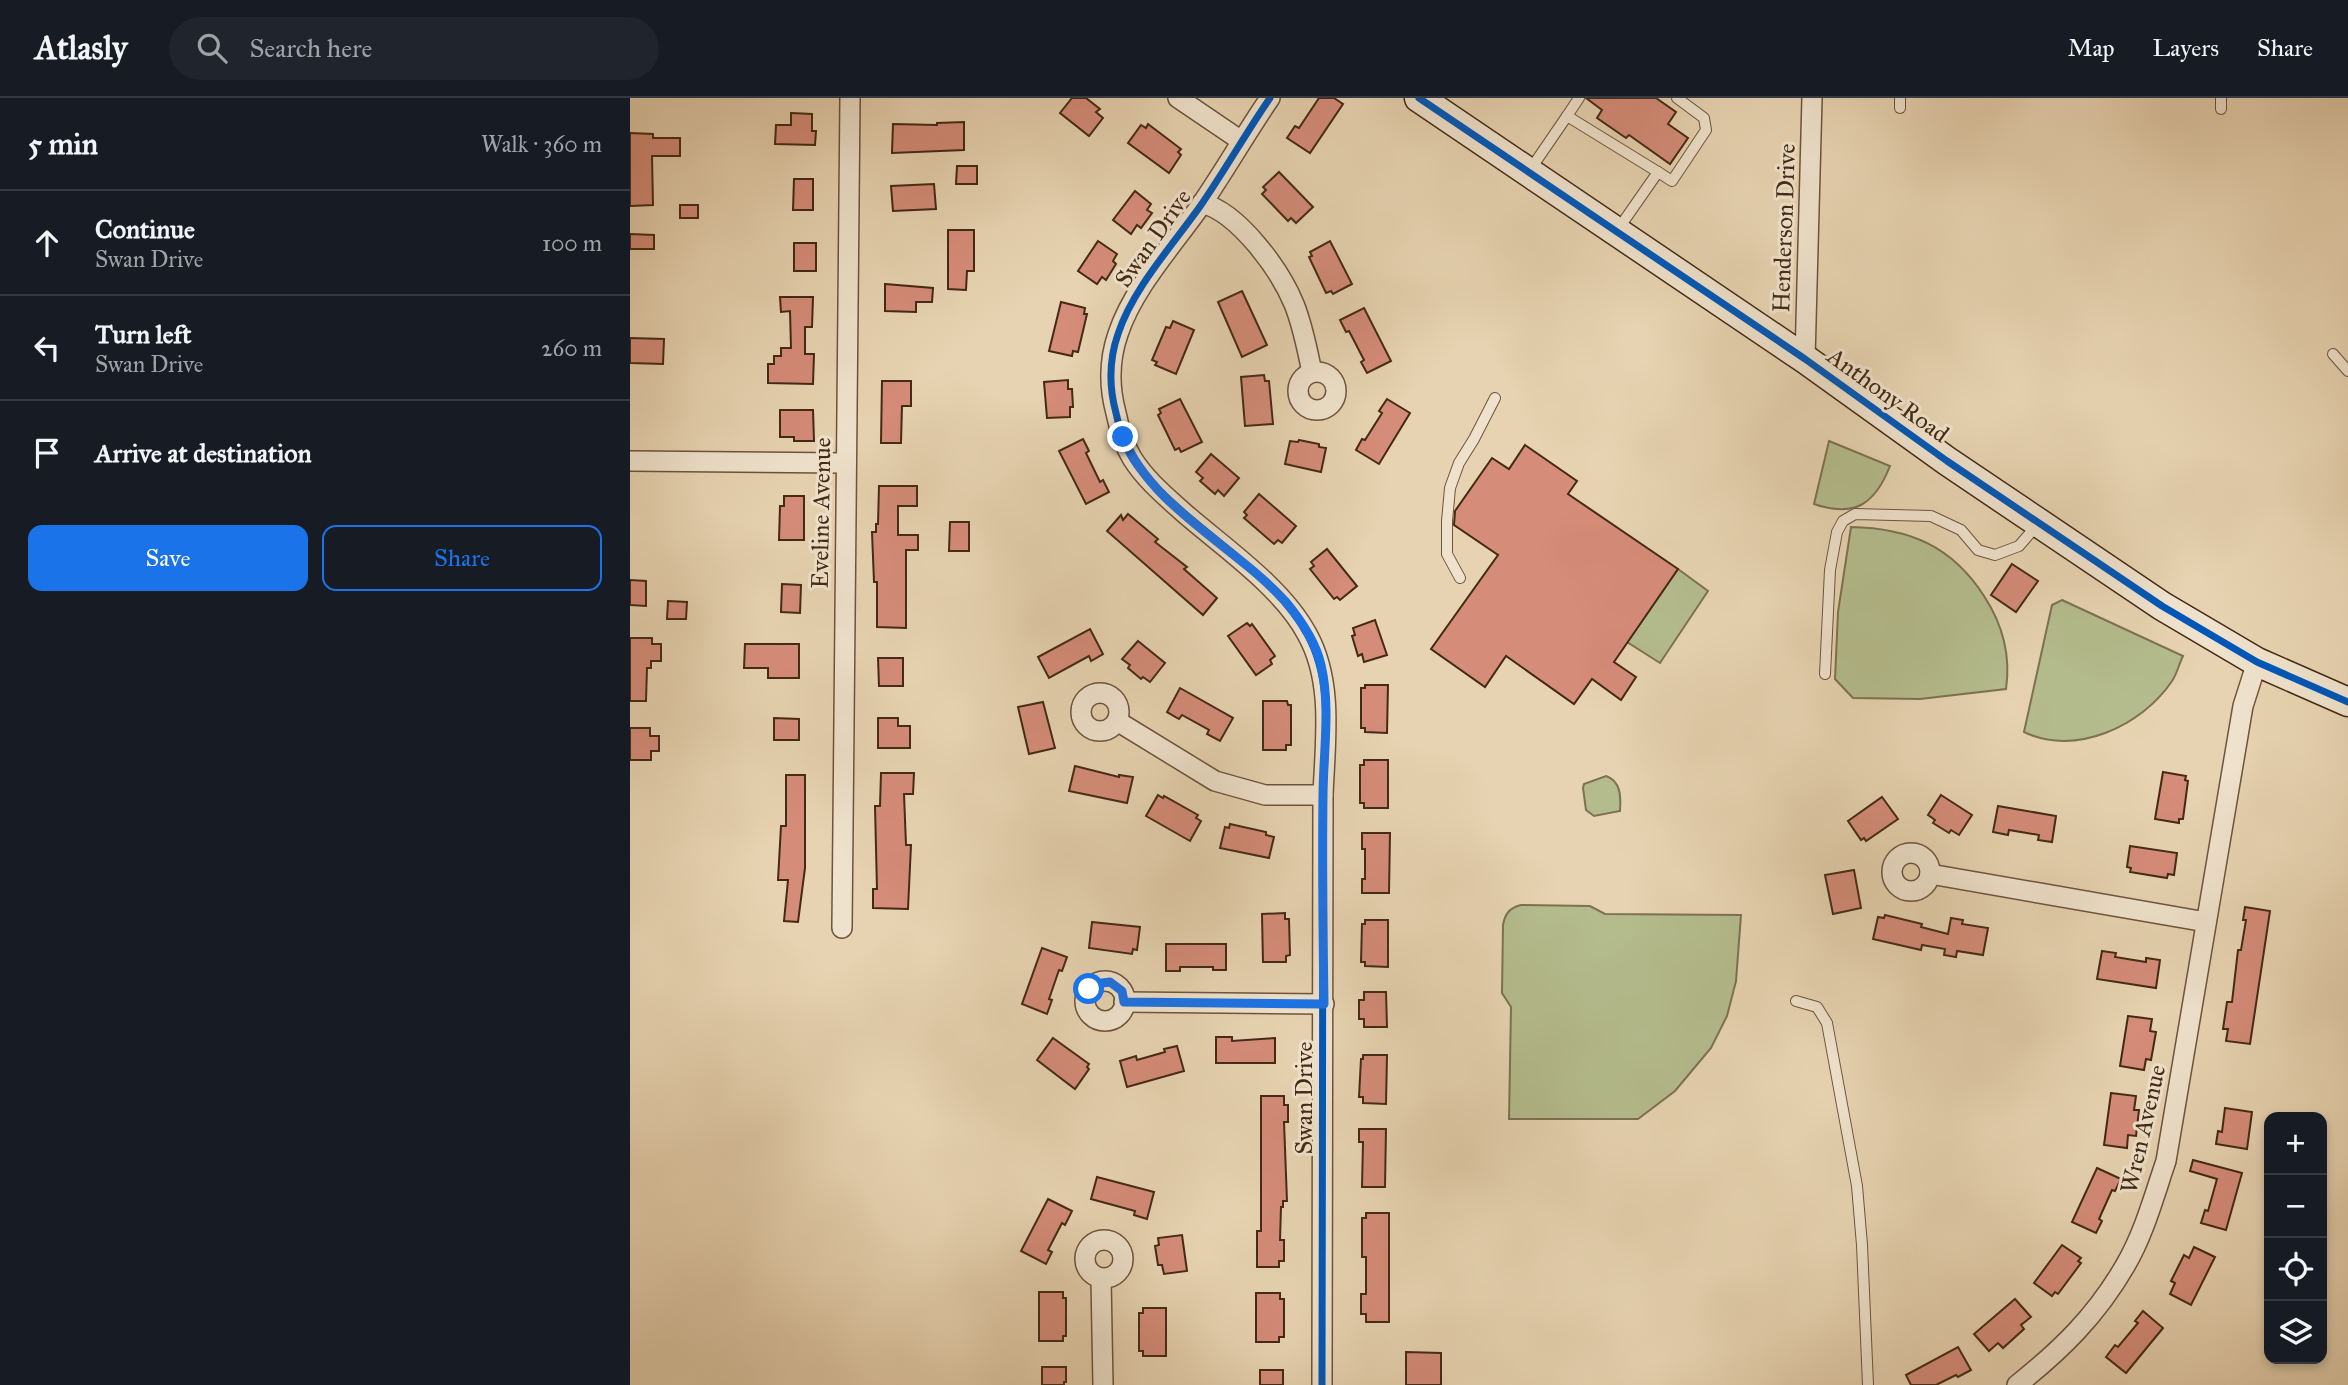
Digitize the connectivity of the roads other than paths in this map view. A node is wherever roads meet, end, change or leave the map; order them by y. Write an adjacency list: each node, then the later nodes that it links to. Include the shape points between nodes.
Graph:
1 (850, 98): 20 (street, Eveline Avenue)
2 (1178, 98): 9 (street)
3 (1270, 98): 9 (street, Swan Drive)
4 (1579, 98): 8 (lane)
5 (1677, 98): 11 (lane, via 1704,118 1706,130 1672,181)
6 (1812, 98): 15 (street, Henderson Drive)
7 (1434, 105): 10 (street, Anthony Road)
8 (1567, 116): 10 (lane); 11 (lane)
9 (1240, 140): 12 (street, Swan Drive)
10 (1529, 172): 13 (street, Anthony Road)
11 (1658, 172): 13 (lane)
12 (1202, 202): 17 (street, Swan Drive, via 1221,211 1253,240 1285,285); 27 (street, Swan Drive, via 1127,312 1113,350 1112,397 1131,457 1152,485 1272,589 1308,635 1325,689)
13 (1617, 232): 15 (street, Anthony Road)
14 (2333, 354): 16 (lane)
15 (1805, 359): 21 (street, Anthony Road)
16 (2348, 371)
17 (1312, 372)
18 (1495, 398): 22 (lane, via 1450,488 1447,554)
19 (630, 461): 20 (street)
20 (846, 463): 30 (street, Eveline Avenue)
21 (2039, 523): 23 (street, Anthony Road, via 2162,606); 24 (lane, via 2019,546 1995,555 1978,550 1961,530 1931,516 1856,514 1843,520 1830,570)
22 (1460, 578)
23 (2258, 662): 25 (street, Anthony Road); 29 (street, Wren Avenue, via 2243,706)
24 (1825, 674)
25 (2348, 702)
26 (1117, 721): 27 (street, via 1216,781 1265,795)
27 (1323, 795): 33 (street, Swan Drive)
28 (1930, 874): 29 (street)
29 (2206, 922): 38 (street, Wren Avenue, via 2166,1161 2144,1224 2125,1266 2091,1317 2057,1353)
30 (842, 928)
31 (1796, 1001): 37 (lane, via 1817,1007 1827,1023 1857,1186)
32 (1124, 1002): 33 (street)
33 (1324, 1004): 36 (street, Swan Drive)
34 (1101, 1279): 35 (street)
35 (1103, 1385)
36 (1322, 1385)
37 (1868, 1385)
38 (2017, 1385)

